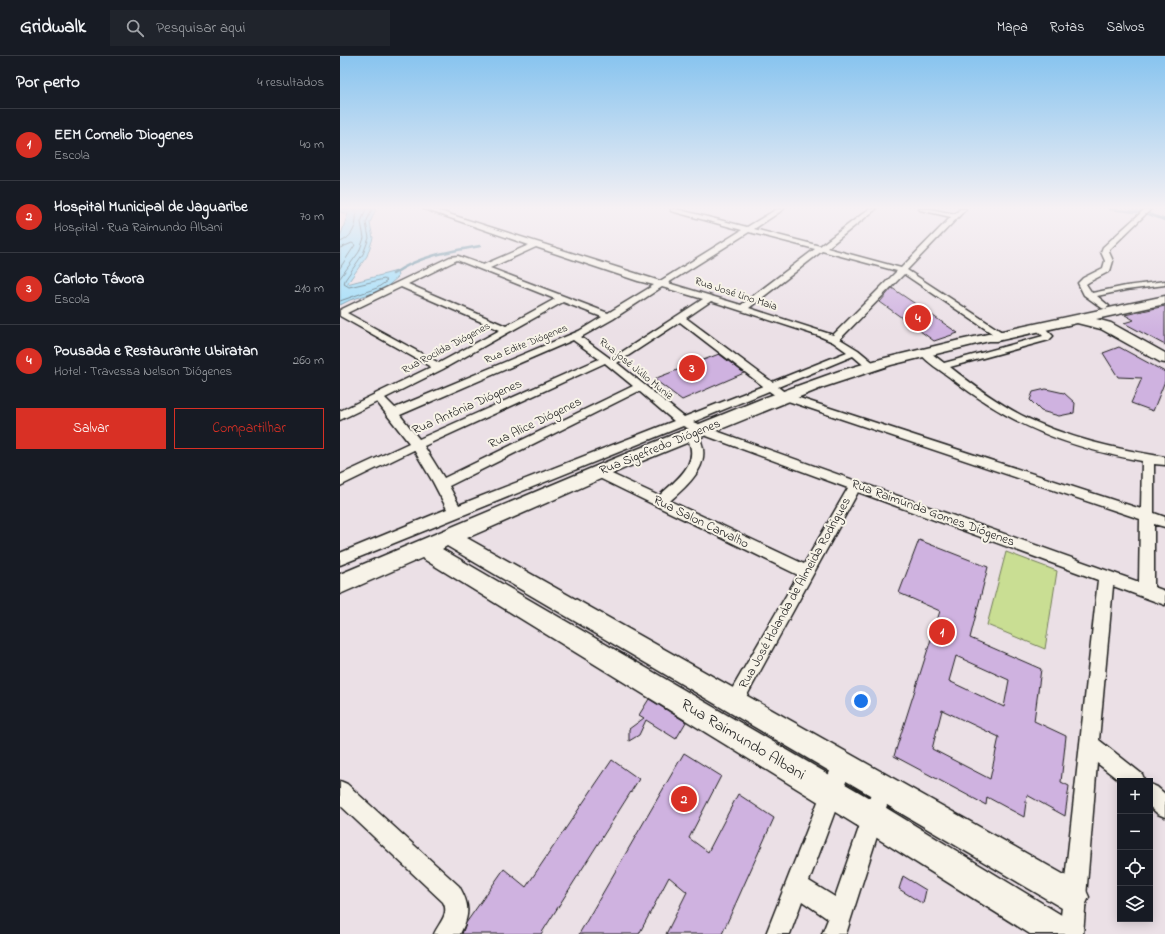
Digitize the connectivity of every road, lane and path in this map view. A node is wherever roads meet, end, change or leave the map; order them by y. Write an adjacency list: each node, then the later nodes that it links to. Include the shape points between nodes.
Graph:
1 (524, 250): 8 (street)
2 (551, 250): 12 (street, Rua José Lino Maia)
3 (715, 250): 12 (street, Rua Edite Diógenes)
4 (819, 250): 18 (street)
5 (829, 250): 9 (street)
6 (922, 250): 9 (street)
7 (1106, 250): 17 (street, via 1109,261 1107,269 1082,283)
8 (485, 267): 11 (street, via 459,258 453,259); 14 (street)
9 (902, 270): 25 (street); 27 (street)
10 (1165, 283): 17 (street, via 1126,288)
11 (401, 284): 19 (street); 24 (street)
12 (660, 284): 15 (street, Rua José Lino Maia); 20 (street, Rua Edite Diógenes)
13 (1165, 295): 17 (main road)
14 (563, 298): 20 (street); 24 (street, Rua Rocilda Diógenes)
15 (710, 298): 18 (street, Rua José Lino Maia); 21 (street, Rua Antônia Diógenes)
16 (1165, 300): 17 (main road)
17 (1098, 306): 22 (main road); 25 (main road); 30 (main road, via 1112,325)
18 (743, 308): 27 (street, Rua José Lino Maia)
19 (341, 313): 35 (street)
20 (610, 317): 26 (street, Rua Edite Diógenes)
21 (680, 318): 32 (street, Rua Antônia Diógenes, via 645,342); 37 (street)
22 (1073, 320): 23 (main road); 31 (main road, via 1100,324)
23 (1039, 327): 25 (main road); 34 (street, via 1047,334 1046,338)
24 (506, 329): 35 (street, Rua Rocilda Diógenes)
25 (996, 335): 29 (main road, Rua Sigefredo Diógenes)
26 (575, 337): 32 (street, Rua josé Júlio Muniz); 39 (street, Rua Edite Diógenes)
27 (835, 339): 28 (street, Rua José Lino Maia)
28 (855, 352): 33 (street, Rua José Lino Maia); 37 (street)
29 (924, 352): 33 (main road, Rua Sigefredo Diógenes); 34 (street)
30 (1165, 354)
31 (1165, 359)
32 (608, 361): 36 (street, Rua josé Júlio Muniz); 42 (street, Rua Antônia Diógenes)
33 (871, 366): 37 (main road, Rua Sigefredo Diógenes)
34 (944, 366): 43 (street, via 987,398 1032,425 1080,442)
35 (439, 367): 38 (street, Rua Rocilda Diógenes)
36 (639, 387): 41 (street, Rua josé Júlio Muniz); 47 (street, Rua Alice Diógenes)
37 (778, 391): 41 (main road, Rua Sigefredo Diógenes); 51 (street)
38 (379, 398): 39 (street); 40 (street, Rua Rocilda Diógenes)
39 (394, 413): 42 (street)
40 (340, 416)
41 (692, 428): 45 (main road, Rua Sigefredo Diógenes); 48 (street, Rua Raimunda Gomes Diógenes); 49 (street, via 698,451 692,470); 50 (street)
42 (416, 445): 46 (street, Rua Antônia Diógenes); 47 (street)
43 (1148, 459): 44 (street); 51 (street)
44 (1165, 461)
45 (597, 472): 49 (street, Rua Salon Carvalho); 53 (main road, Rua Sigefredo Diógenes)
46 (340, 481)
47 (442, 484): 50 (street)
48 (856, 485): 56 (street, Rua José Holanda de Almeida Rodrigues); 57 (street, Rua Raimunda Gomes Diógenes)
49 (660, 502): 56 (street, Rua Salon Carvalho)
50 (455, 511): 55 (street)
51 (1147, 516): 52 (street); 60 (street)
52 (1165, 522)
53 (448, 537): 54 (main road, Rua Sigefredo Diógenes); 58 (main road, Rua Raimundo Albani)
54 (423, 548): 58 (main road, Rua Raimundo Albani); 59 (main road, Rua Sigefredo Diógenes)
55 (340, 559)
56 (806, 572): 64 (street, Rua José Holanda de Almeida Rodrigues)
57 (1106, 576): 60 (street, Rua Raimunda Gomes Diógenes); 65 (street)
58 (494, 577): 62 (main road, Rua Raimundo Albani); 63 (main road, Rua Raimundo Albani)
59 (340, 584)
60 (1146, 591): 61 (street, Rua Raimunda Gomes Diógenes)
61 (1165, 598)
62 (642, 649): 63 (main road); 64 (main road, Rua Raimundo Albani)
63 (626, 670): 70 (main road, Rua Raimundo Albani)
64 (734, 702): 66 (main road, Rua Raimundo Albani)
65 (1090, 745): 67 (street); 75 (street)
66 (843, 763): 68 (main road, Rua Raimundo Albani); 70 (street)
67 (1131, 778)
68 (883, 786): 73 (street); 75 (main road, Rua Raimundo Albani)
69 (340, 791): 77 (street, via 451,894 457,910)
70 (831, 793): 73 (main road, Rua Raimundo Albani); 74 (street)
71 (1153, 797): 72 (street)
72 (1165, 807)
73 (872, 817): 76 (street); 79 (main road, Rua Raimundo Albani)
74 (796, 885): 76 (street); 78 (street)
75 (1073, 898): 80 (street)
76 (837, 924)
77 (446, 934)
78 (778, 934)
79 (1061, 934)
80 (1071, 934)

